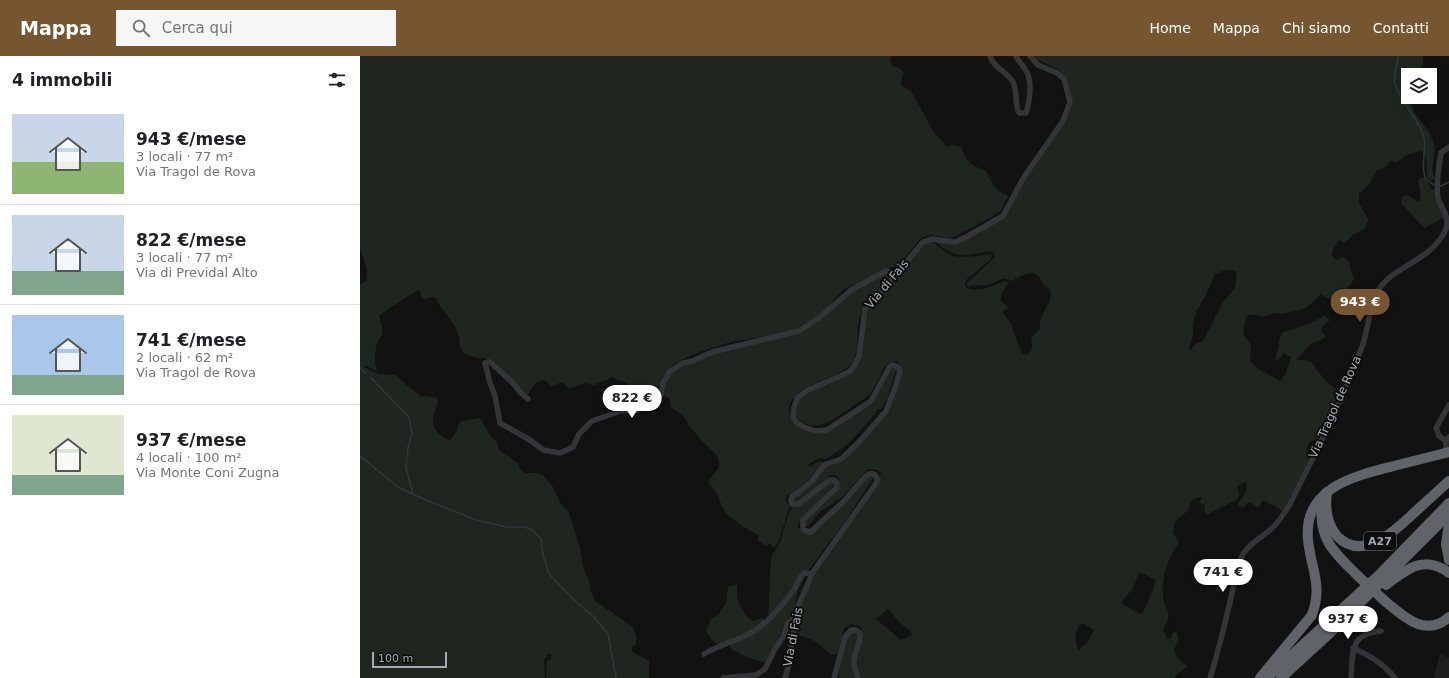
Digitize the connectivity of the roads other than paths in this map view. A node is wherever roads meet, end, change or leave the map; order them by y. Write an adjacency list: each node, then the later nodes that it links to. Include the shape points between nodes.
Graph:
1 (990, 56): 2 (street, via 991,61 1013,83 1017,94 1016,108 1023,114 1028,108 1030,84 1026,70)
2 (1016, 56)
3 (1030, 56): 5 (street, Via di Fais, via 1038,65 1064,79 1070,102 1063,121 1024,177 1003,216 955,242 932,239 922,242)
4 (1449, 146): 27 (street, Via Tragol de Rova, via 1441,153 1438,185 1438,196 1447,217 1446,228 1440,240 1428,252 1388,278 1379,290 1371,310 1365,340 1339,404 1290,504 1281,520 1242,554 1223,637)
5 (897, 273): 6 (street, via 886,271 851,290 819,318 799,331 712,352 683,364 670,371 660,395 651,403 638,410 621,410 592,421 579,434 573,447 560,454 543,450 500,423 485,363 490,362); 16 (street, Via di Fais, via 865,309 859,356 854,366 849,372 808,390 798,397 794,407 793,416 796,422 815,431 827,430 871,400 890,366 898,367 900,371 886,411 842,459 824,465 812,481 792,496 792,504 798,504 830,480 837,483 804,520 803,529 811,532 864,478 874,474 877,478 877,482)
6 (528, 399)
7 (1449, 405): 8 (street, via 1436,428 1439,436)
8 (1448, 444): 10 (highway, via 1350,479)
9 (1449, 481): 10 (highway, A27, via 1392,533 1375,543 1358,546 1336,534 1327,514)
10 (1327, 492): 18 (highway, bridge, via 1322,512 1323,527 1326,540 1334,553 1386,602 1416,624 1439,624); 28 (highway, via 1316,504 1308,527 1317,581 1316,602 1312,615)
11 (1449, 503): 29 (highway, A27, via 1379,575)
12 (1449, 514): 20 (highway, A27)
13 (1449, 524): 14 (highway, via 1446,544)
14 (1449, 560)
15 (1449, 573): 20 (highway, A27, via 1432,564 1412,568 1381,588 1353,616)
16 (812, 574): 17 (street, Via di Fais, via 797,608); 22 (street, via 801,575 796,587 782,605 754,632)
17 (796, 617): 23 (street, via 788,623 765,669 756,675); 24 (street, Via di Fais)
18 (1449, 617)
19 (1381, 631): 21 (street, via 1361,635)
20 (1330, 633): 30 (highway, A27)
21 (1353, 648): 31 (street); 32 (street, via 1380,663)
22 (704, 654)
23 (723, 678)
24 (785, 678)
25 (834, 678): 26 (street, via 845,637 851,630 856,630 860,633 854,663)
26 (858, 678)
27 (1210, 678)
28 (1260, 678)
29 (1267, 678)
30 (1282, 678)
31 (1351, 678)
32 (1395, 678)

